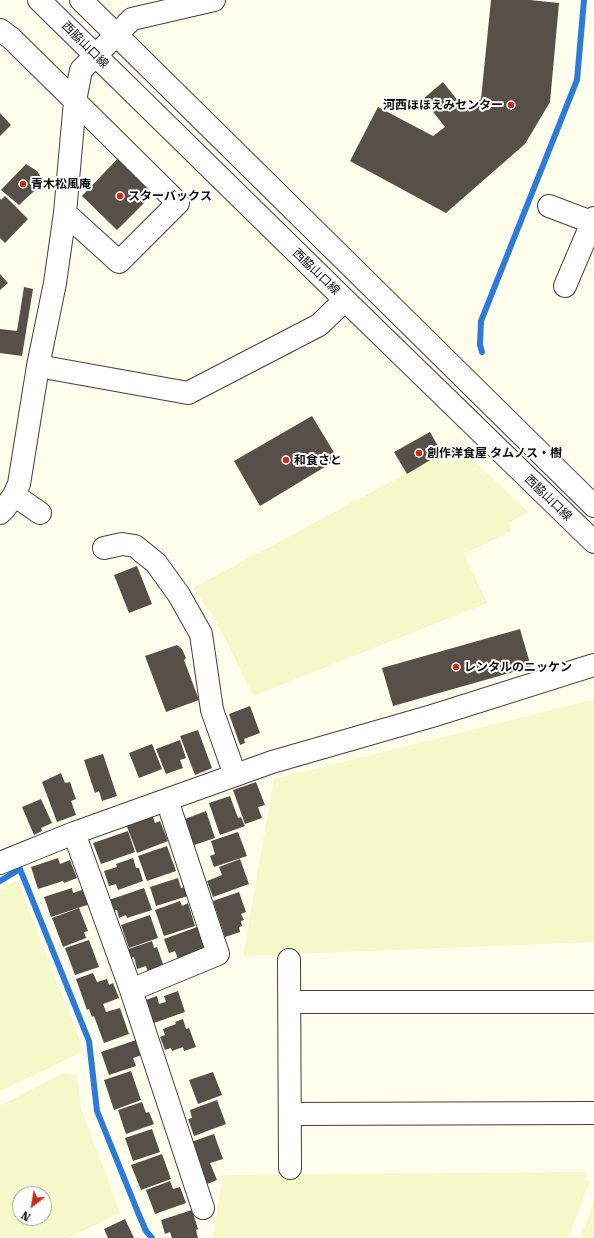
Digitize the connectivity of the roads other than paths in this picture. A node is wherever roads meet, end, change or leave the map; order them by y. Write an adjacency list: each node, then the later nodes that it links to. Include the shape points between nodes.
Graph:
1 (39, 0): 6 (street, 西脇山口線)
2 (81, 0): 5 (street)
3 (214, 0): 5 (street, via 132,19)
4 (0, 30): 7 (street)
5 (116, 35): 6 (street); 15 (street)
6 (88, 63): 7 (street); 12 (street, 西脇山口線)
7 (75, 101): 9 (street); 9 (street, via 178,203 119,262)
8 (549, 206): 10 (street)
9 (65, 213): 13 (street, via 55,283)
10 (593, 221): 11 (street)
11 (565, 286)
12 (345, 300): 13 (street, via 319,325 188,393); 18 (street, 西脇山口線)
13 (38, 366): 14 (street, via 19,484)
14 (14, 495): 16 (street); 17 (street)
15 (594, 506)
16 (0, 513)
17 (40, 513)
18 (594, 542)
19 (104, 548): 21 (street, via 122,544 135,546 156,563 179,595 201,634 212,710)
20 (594, 664): 21 (street)
21 (235, 775): 22 (street)
22 (167, 800): 23 (street); 26 (street, via 218,954)
23 (74, 833): 24 (street); 26 (street)
24 (0, 863)
25 (289, 960): 27 (street)
26 (131, 990): 32 (street)
27 (290, 1002): 28 (street); 29 (street)
28 (594, 1002)
29 (290, 1114): 30 (street); 31 (street)
30 (594, 1114)
31 (290, 1168)
32 (203, 1208)

